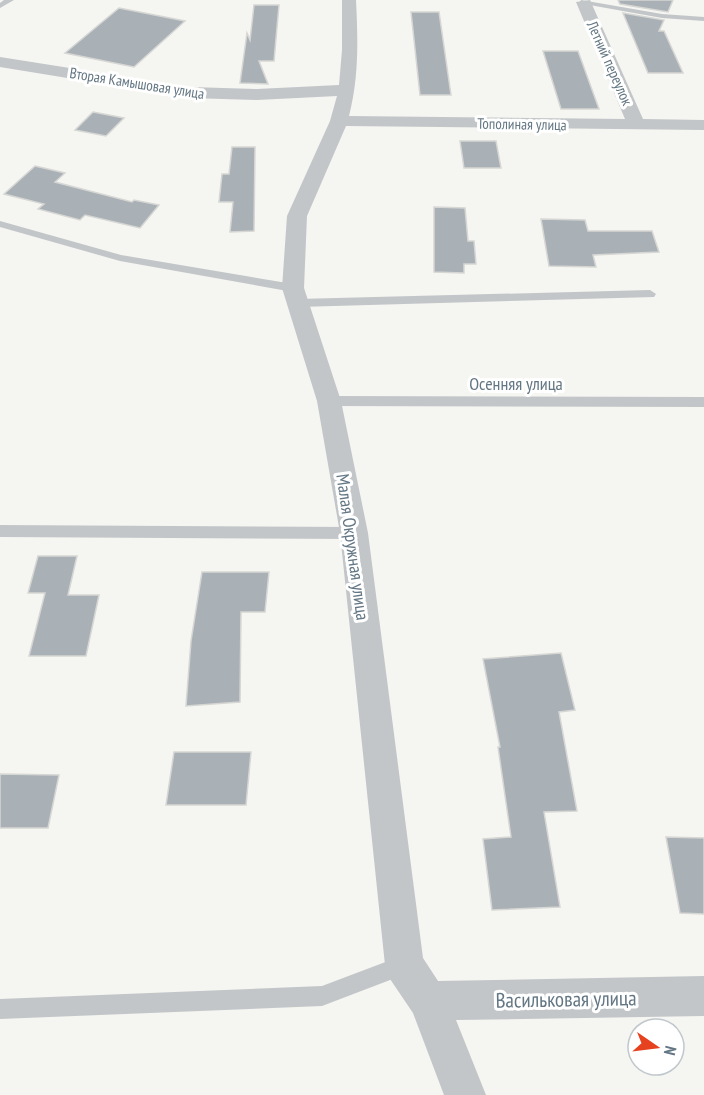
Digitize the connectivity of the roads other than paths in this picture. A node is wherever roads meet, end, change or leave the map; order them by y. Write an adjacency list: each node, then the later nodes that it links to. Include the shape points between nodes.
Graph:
1 (10, 0): 4 (lane)
2 (349, 0): 7 (street, Малая Окружная улица)
3 (584, 1): 5 (lane, via 662,16); 10 (street, Летний переулок)
4 (0, 6)
5 (704, 19)
6 (0, 62): 7 (street, Вторая Камышовая улица, via 196,93 274,95)
7 (347, 90): 8 (street, Малая Окружная улица)
8 (339, 121): 10 (street, Тополиная улица); 13 (street, Малая Окружная улица, via 297,216)
9 (704, 125): 10 (street, Тополиная улица)
10 (637, 126)
11 (0, 224): 13 (lane, via 120,258)
12 (650, 294): 13 (lane)
13 (295, 295): 14 (street, Малая Окружная улица)
14 (329, 401): 15 (lane, Осенняя улица); 17 (street, Малая Окружная улица)
15 (704, 402)
16 (0, 531): 17 (lane)
17 (354, 533): 18 (street, Малая Окружная улица)
18 (404, 965): 20 (street, Малая Окружная улица); 21 (lane, via 322,996)
19 (704, 996): 20 (street, Васильковая улица)
20 (428, 1001): 22 (street, Малая Окружная улица)
21 (0, 1009)
22 (465, 1095)

